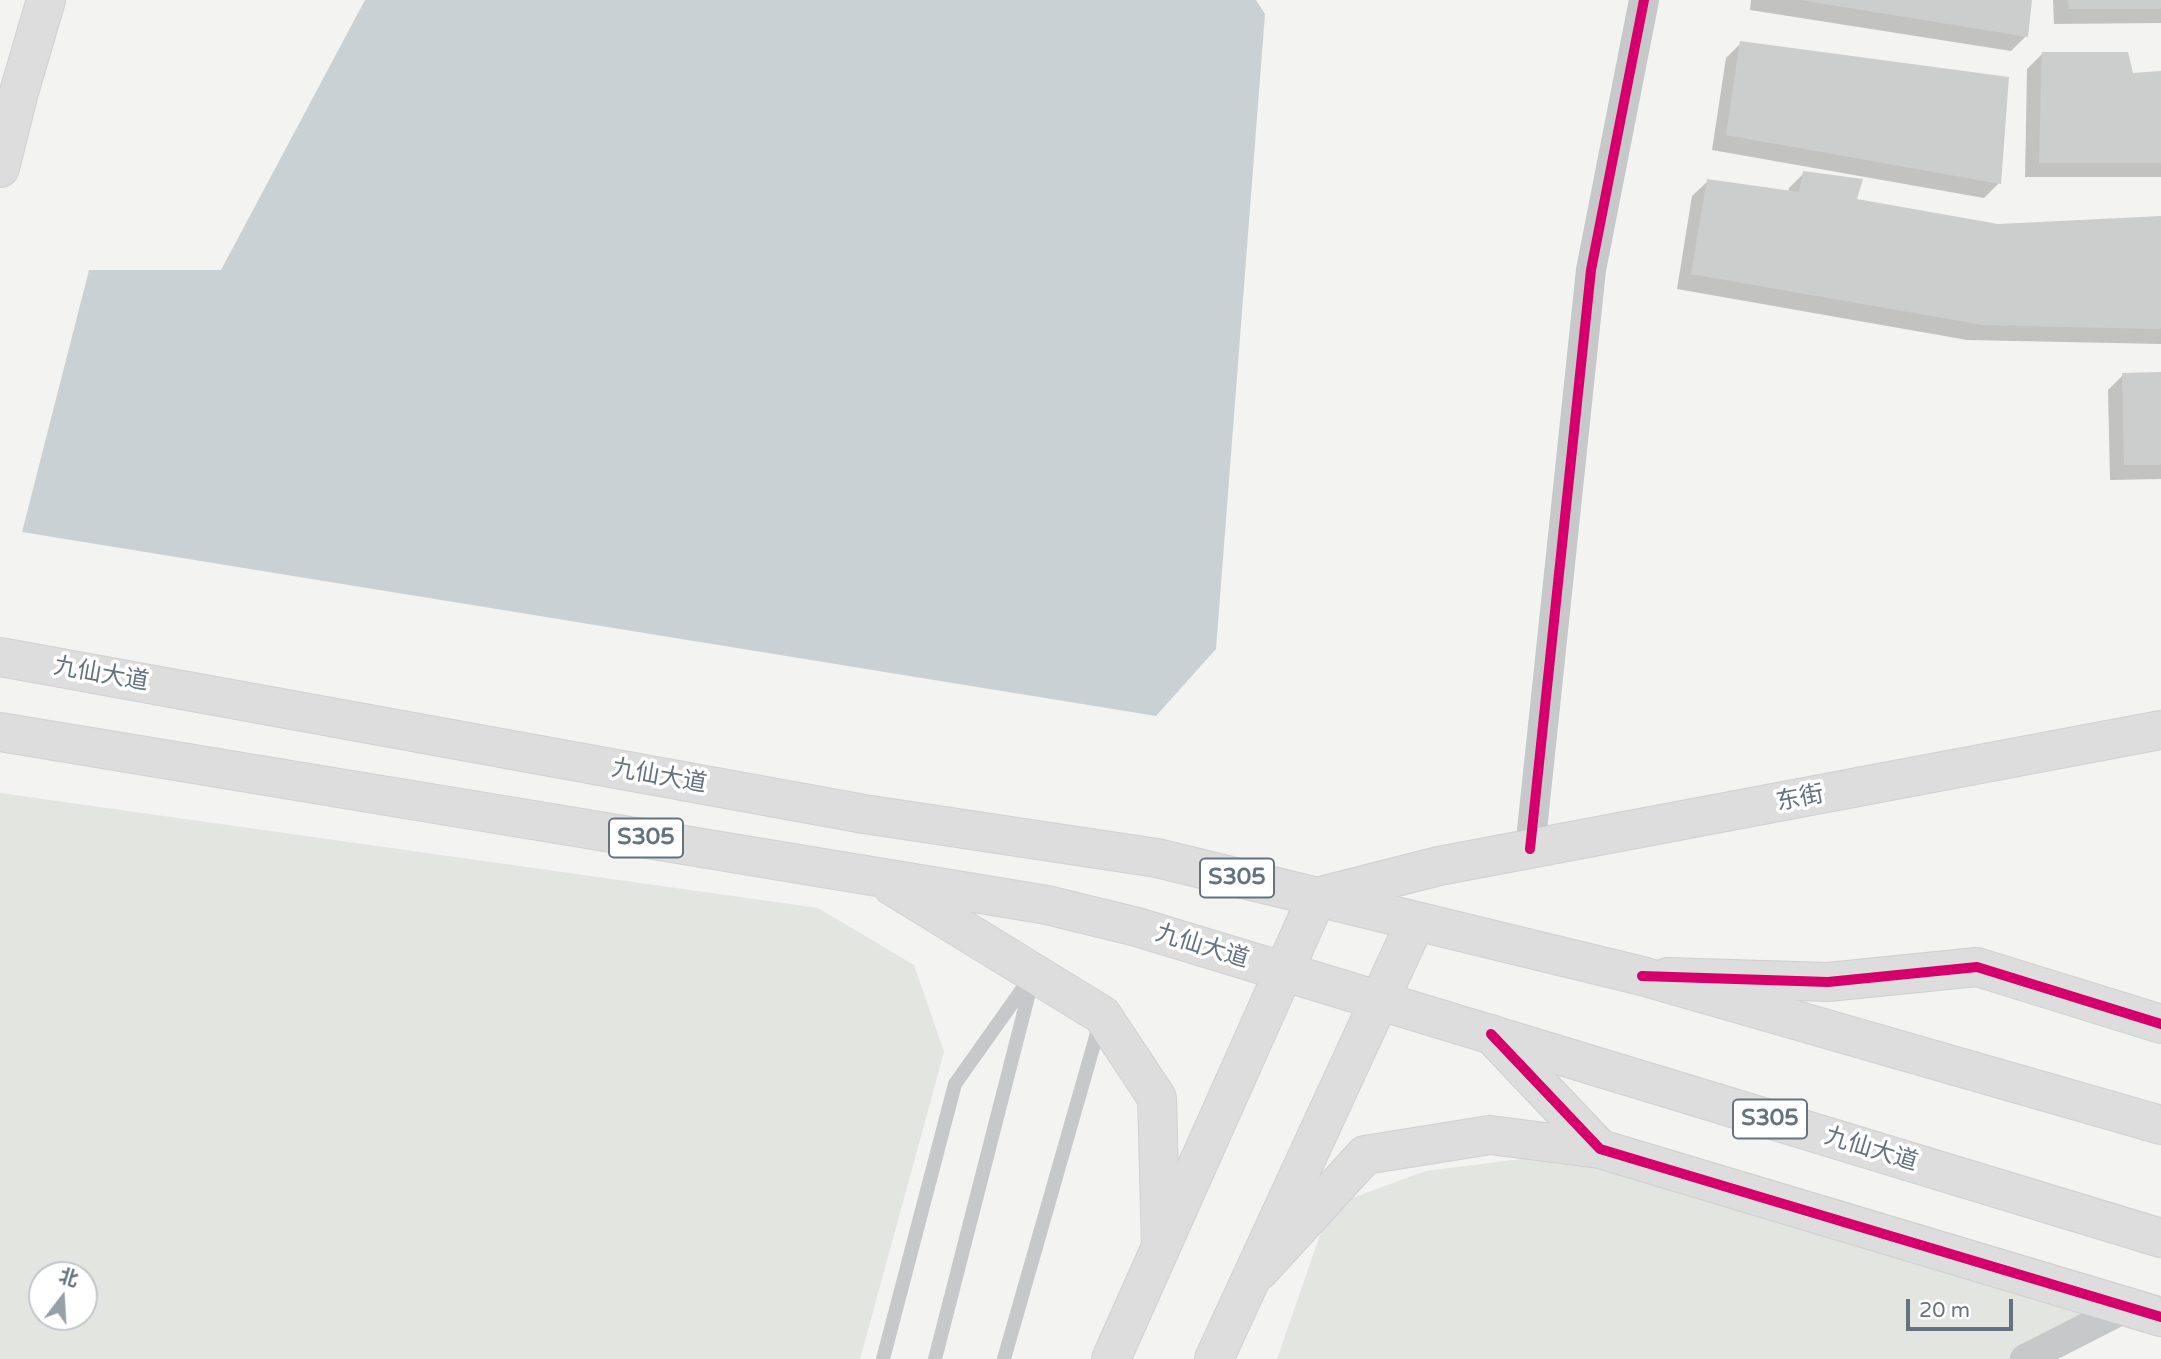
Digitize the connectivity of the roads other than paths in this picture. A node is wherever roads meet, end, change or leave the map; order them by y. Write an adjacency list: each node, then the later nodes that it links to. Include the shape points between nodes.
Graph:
1 (46, 0): 3 (main road)
2 (1644, 0): 7 (street, via 1591,270)
3 (0, 168)
4 (0, 657): 10 (main road, 九仙大道 / S305, via 864,814 1157,858)
5 (2161, 730): 7 (main road, 东街 / S305)
6 (0, 733): 9 (main road, 九仙大道 / S305)
7 (1530, 849): 8 (main road, 东街 / S305)
8 (1439, 866): 10 (main road, S305); 11 (main road)
9 (875, 876): 12 (main road, 九仙大道 / S305, via 1047,905); 13 (main road)
10 (1317, 897): 11 (main road, S305); 12 (main road)
11 (1416, 921): 14 (main road, S305); 15 (main road)
12 (1285, 972): 15 (main road, S305); 22 (main road)
13 (1034, 973): 16 (main road); 25 (lane, via 955,1084); 26 (lane)
14 (1642, 976): 17 (main road, via 1828,982 1977,967); 19 (main road, S305)
15 (1379, 1001): 18 (main road, 九仙大道 / S305); 23 (main road)
16 (1102, 1015): 22 (main road, via 1157,1098); 27 (lane)
17 (2161, 1024)
18 (1491, 1034): 20 (main road); 21 (main road, 九仙大道 / S305)
19 (2161, 1125)
20 (1600, 1149): 23 (main road, via 1490,1135 1365,1155); 24 (main road)
21 (2161, 1238)
22 (1161, 1247): 28 (main road)
23 (1250, 1281): 29 (main road)
24 (2144, 1312): 30 (street)
25 (883, 1359)
26 (935, 1359)
27 (1004, 1359)
28 (1111, 1359)
29 (1214, 1359)
30 (2025, 1359)

